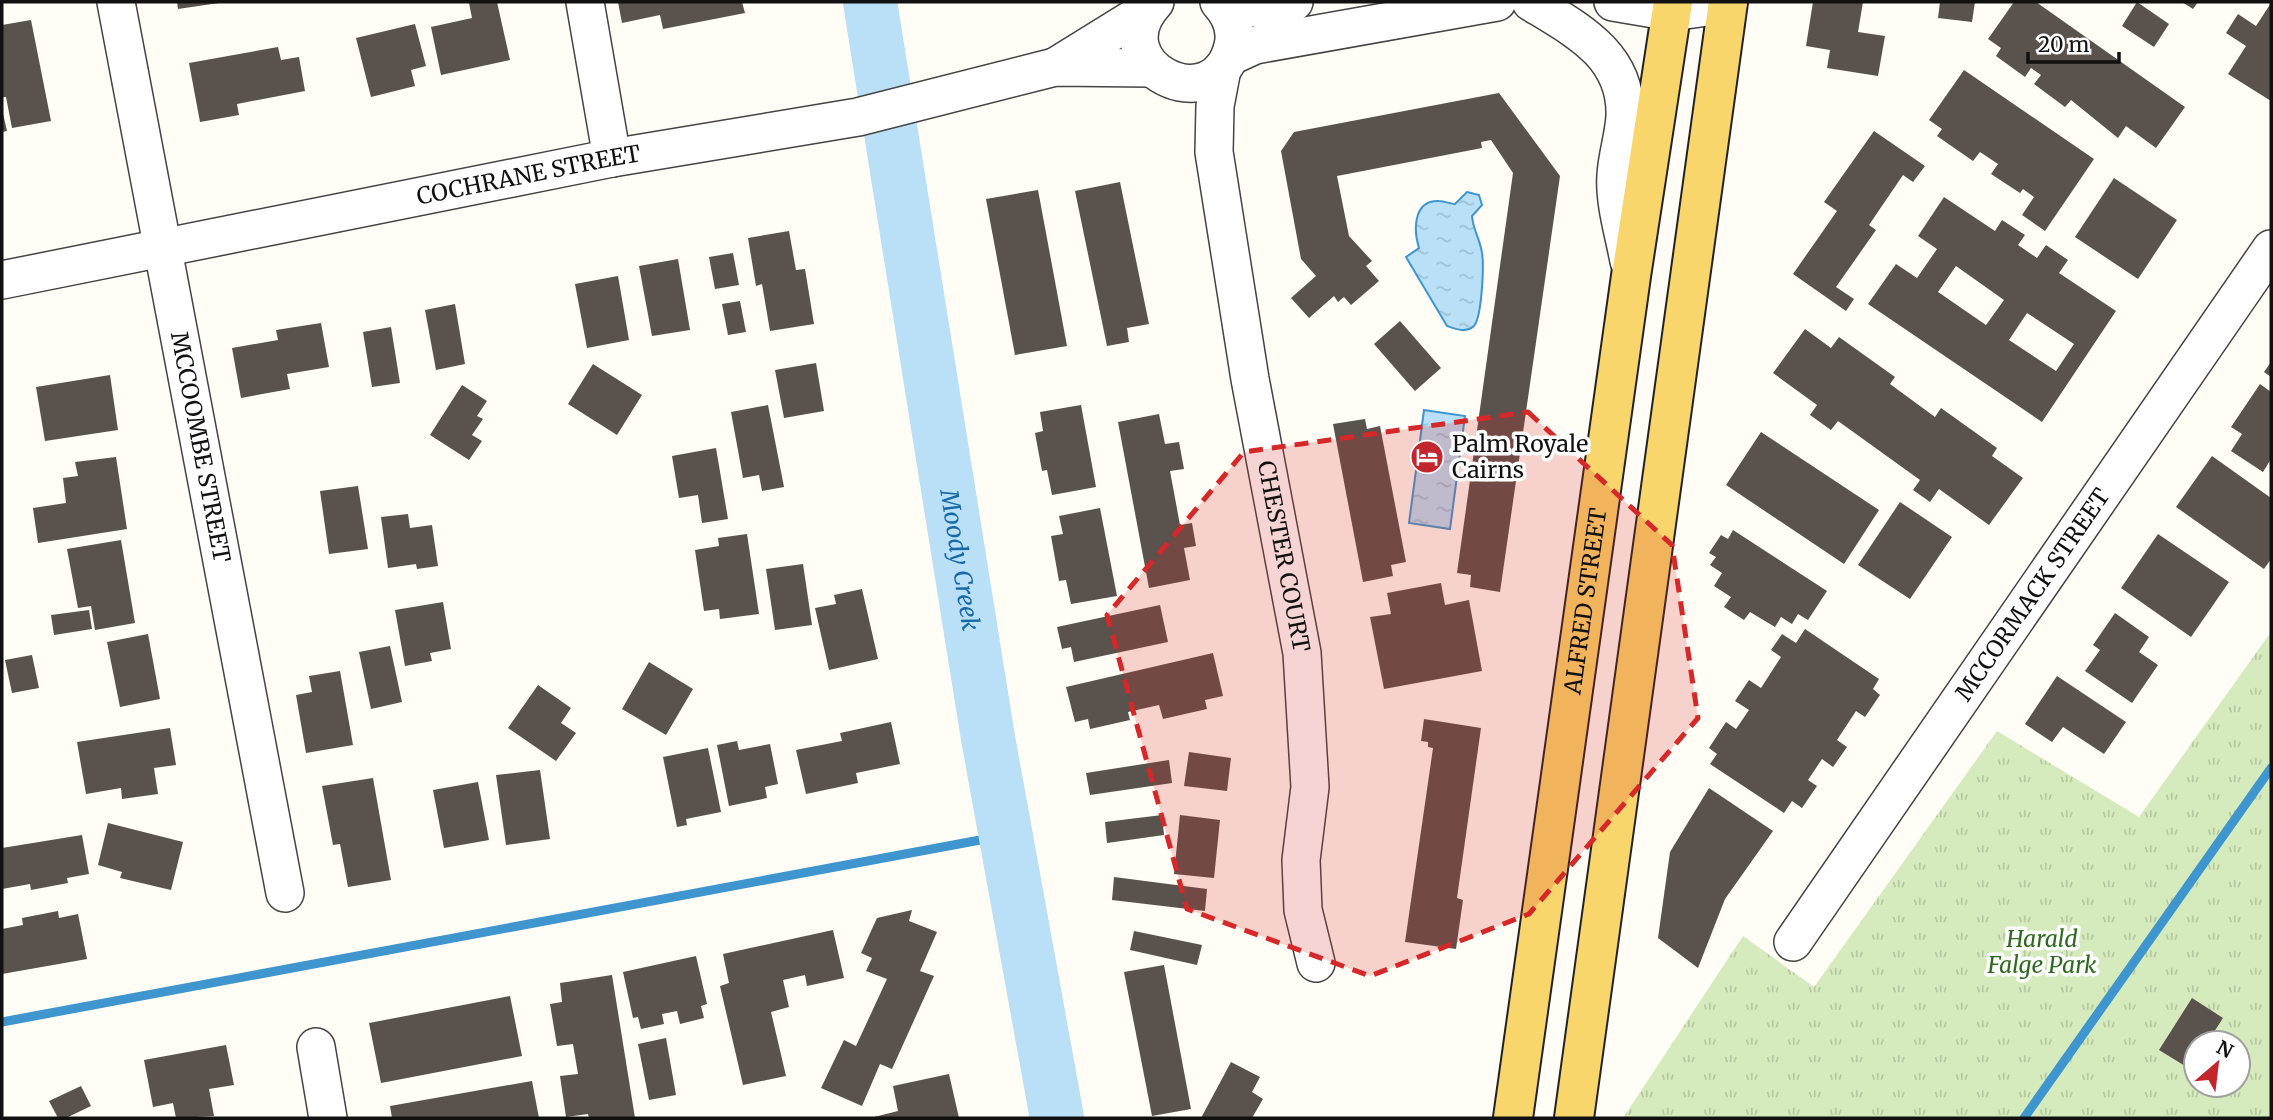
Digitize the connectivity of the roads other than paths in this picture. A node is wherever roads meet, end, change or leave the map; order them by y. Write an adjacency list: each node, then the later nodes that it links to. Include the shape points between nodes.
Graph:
1 (116, 2): 17 (street, MCCOOMBE STREET)
2 (586, 2): 16 (street)
3 (1219, 2): 12 (street, via 1233,24 1234,41)
4 (1227, 2): 5 (street, via 1257,8)
5 (1294, 2)
6 (1497, 2): 12 (street, via 1255,45)
7 (1531, 2): 19 (street, via 1577,31 1619,75 1625,118 1615,177)
8 (1613, 2): 11 (street)
9 (1727, 2): 11 (street); 27 (main road)
10 (1151, 6): 13 (street, COCHRANE STREET); 14 (street, via 1139,40)
11 (1672, 7): 19 (main road, ALFRED STREET)
12 (1226, 63): 14 (street, COCHRANE STREET, via 1209,79 1194,84 1178,83); 15 (street, via 1215,106)
13 (1055, 67): 14 (street, COCHRANE STREET); 16 (street, COCHRANE STREET, via 858,117)
14 (1157, 73): 15 (street, via 1186,101)
15 (1214, 152): 23 (street, CHESTER COURT, via 1250,379 1302,653 1310,787 1301,860 1302,897)
16 (612, 158): 17 (street, COCHRANE STREET)
17 (161, 248): 20 (street, COCHRANE STREET); 21 (street, MCCOOMBE STREET)
18 (2271, 249): 22 (street, MCCORMACK STREET)
19 (1631, 276): 26 (main road, ALFRED STREET)
20 (2, 280)
21 (285, 893)
22 (1793, 942)
23 (1316, 962)
24 (316, 1047): 25 (street)
25 (328, 1118)
26 (1513, 1118)
27 (1574, 1118)

